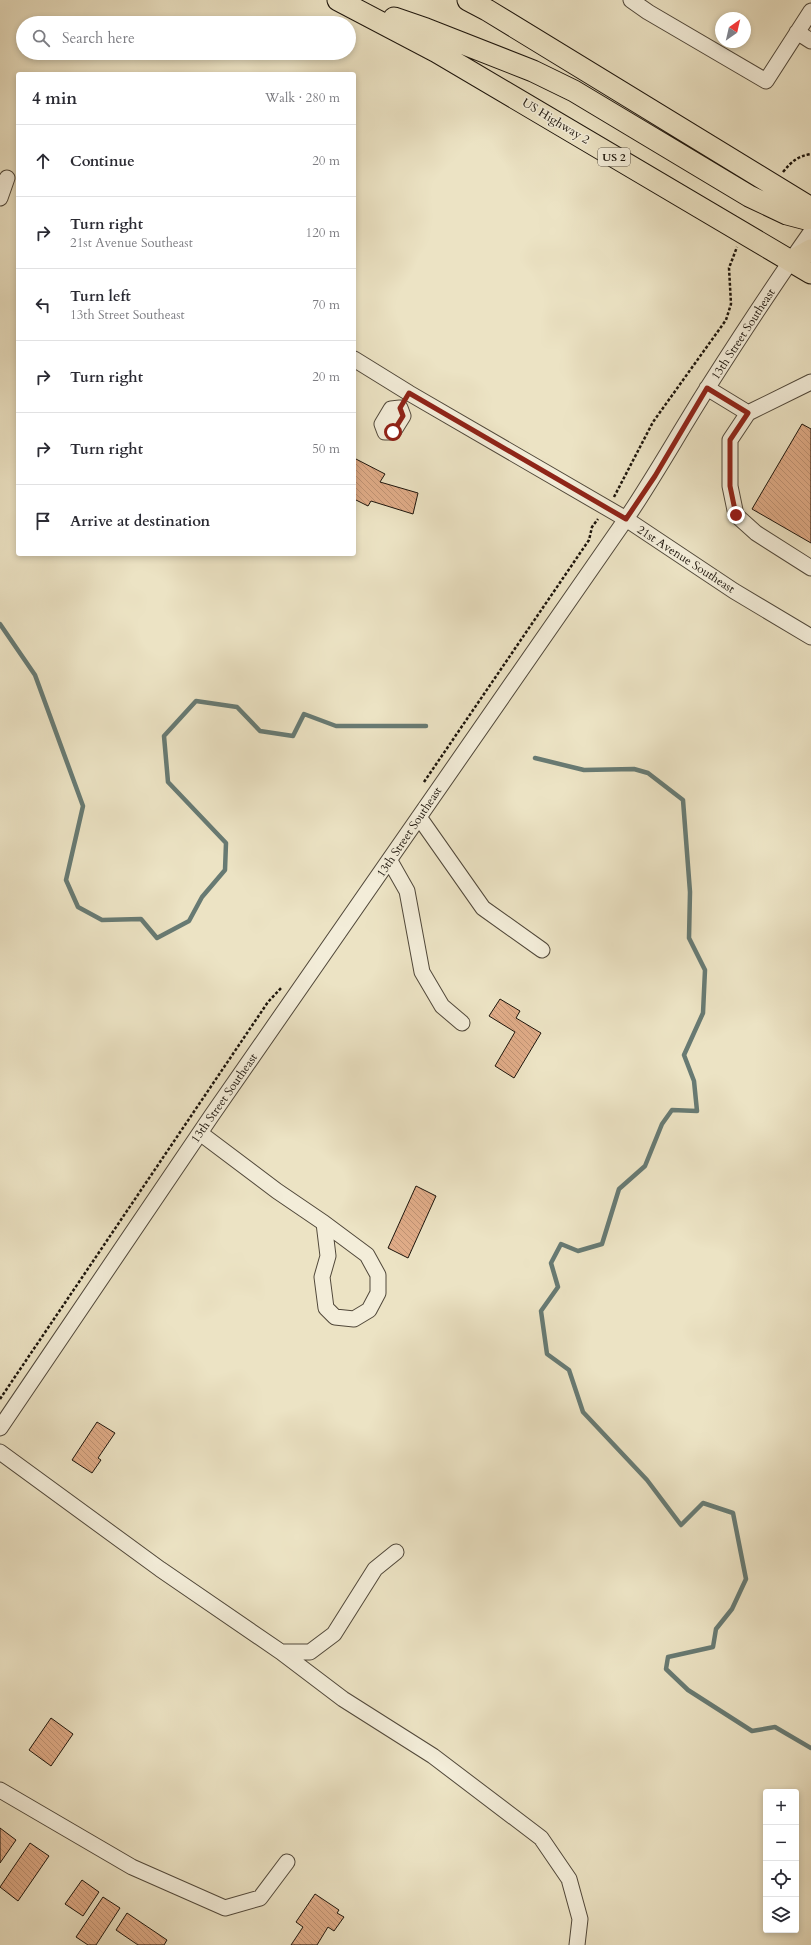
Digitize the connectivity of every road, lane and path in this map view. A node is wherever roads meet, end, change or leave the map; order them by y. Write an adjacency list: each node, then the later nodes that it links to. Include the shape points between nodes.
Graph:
1 (339, 0): 12 (highway, via 426,28 533,71 574,91 749,196 787,214); 16 (highway, US Highway 2 / US 2, via 444,56)
2 (468, 0): 11 (highway)
3 (631, 0): 5 (street, via 766,81)
4 (811, 11): 5 (street)
5 (797, 32): 6 (street)
6 (811, 41)
7 (811, 154): 8 (path, via 799,156 790,162)
8 (782, 173)
9 (8, 178): 10 (street)
10 (0, 198)
11 (811, 208)
12 (811, 218)
13 (811, 232): 16 (street, 13th Street Southeast)
14 (811, 250): 16 (highway)
15 (734, 252): 24 (path, via 729,268 731,304 726,320 653,422)
16 (791, 261): 17 (highway, US Highway 2 / US 2); 20 (street, 13th Street Southeast)
17 (811, 273)
18 (356, 360): 21 (street, 21st Avenue Southeast)
19 (811, 382): 22 (street)
20 (707, 388): 22 (street); 25 (street, 13th Street Southeast, via 655,476)
21 (409, 393): 23 (street, via 400,408 403,416 393,432); 25 (street, 21st Avenue Southeast)
22 (748, 413): 26 (street, via 730,440 730,486 736,515 756,533)
23 (384, 434)
24 (619, 491)
25 (626, 519): 27 (street, 21st Avenue Southeast, via 734,591); 28 (street, 13th Street Southeast)
26 (811, 568)
27 (811, 637)
28 (419, 817): 29 (street, 13th Street Southeast); 30 (street, via 483,908)
29 (390, 862): 31 (street, via 407,891 422,972 442,1006); 32 (street, 13th Street Southeast)
30 (542, 950)
31 (462, 1023)
32 (200, 1133): 33 (street, via 277,1192); 34 (street, 13th Street Southeast)
33 (324, 1223): 33 (street, via 367,1254 378,1275 378,1293 369,1310 354,1319 335,1317 326,1308 322,1276 328,1256)
34 (0, 1428)
35 (0, 1452): 37 (street, via 160,1569)
36 (396, 1552): 37 (street, via 375,1569 334,1634 310,1652)
37 (281, 1652): 40 (street, via 343,1699 433,1756 541,1838 569,1879 580,1919)
38 (0, 1790): 39 (street, via 132,1868 225,1908 260,1898)
39 (287, 1862)
40 (577, 1945)

